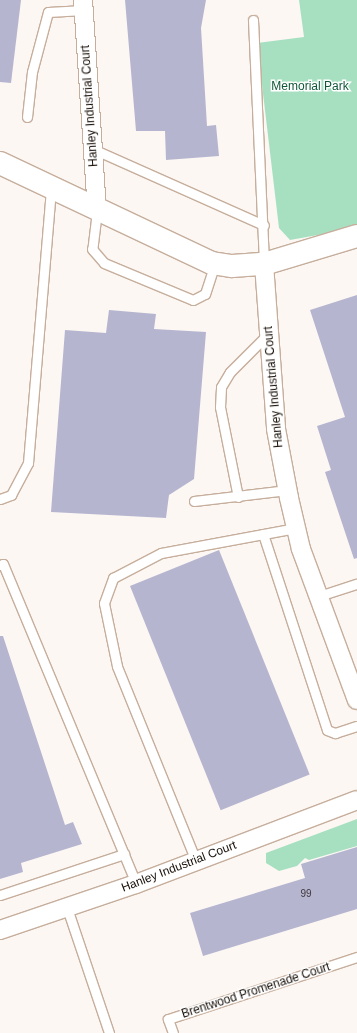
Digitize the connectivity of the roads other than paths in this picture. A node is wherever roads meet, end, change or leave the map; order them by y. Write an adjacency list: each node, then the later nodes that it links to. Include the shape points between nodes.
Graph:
1 (84, 5): 3 (lane, via 48,12 32,72); 4 (street, Hanley Industrial Court)
2 (253, 20): 8 (lane)
3 (27, 117)
4 (93, 149): 7 (street, Hanley Industrial Court); 8 (lane)
5 (0, 163): 6 (street)
6 (51, 188): 7 (street); 15 (lane, via 28,463 11,495)
7 (97, 211): 10 (street, via 192,257); 10 (lane, via 92,249 104,263 193,300 205,294)
8 (264, 225): 11 (lane)
9 (357, 236): 11 (street)
10 (215, 264): 11 (street)
11 (264, 264): 12 (street, Hanley Industrial Court)
12 (269, 333): 13 (street, Hanley Industrial Court, via 276,429); 14 (lane, via 230,372 221,387 220,407)
13 (287, 490): 14 (lane); 17 (street, Hanley Industrial Court)
14 (238, 497): 16 (lane)
15 (0, 499)
16 (194, 501)
17 (296, 528): 18 (lane); 21 (street, Hanley Industrial Court)
18 (263, 534): 23 (lane, via 327,730 335,733); 26 (lane, via 161,553 113,578 104,603 117,666)
19 (0, 565): 25 (lane, via 3,564)
20 (357, 584): 21 (lane)
21 (319, 596): 22 (street, Hanley Industrial Court)
22 (357, 700)
23 (357, 726)
24 (357, 800): 26 (street, Hanley Industrial Court)
25 (124, 854): 27 (lane); 28 (lane)
26 (196, 861): 27 (street, Hanley Industrial Court)
27 (136, 884): 29 (street, Hanley Industrial Court)
28 (0, 895)
29 (67, 908): 30 (street, Hanley Industrial Court); 32 (lane)
30 (0, 930)
31 (357, 957): 33 (lane, Brentwood Promenade Court, via 168,1019)
32 (109, 1033)
33 (173, 1033)

